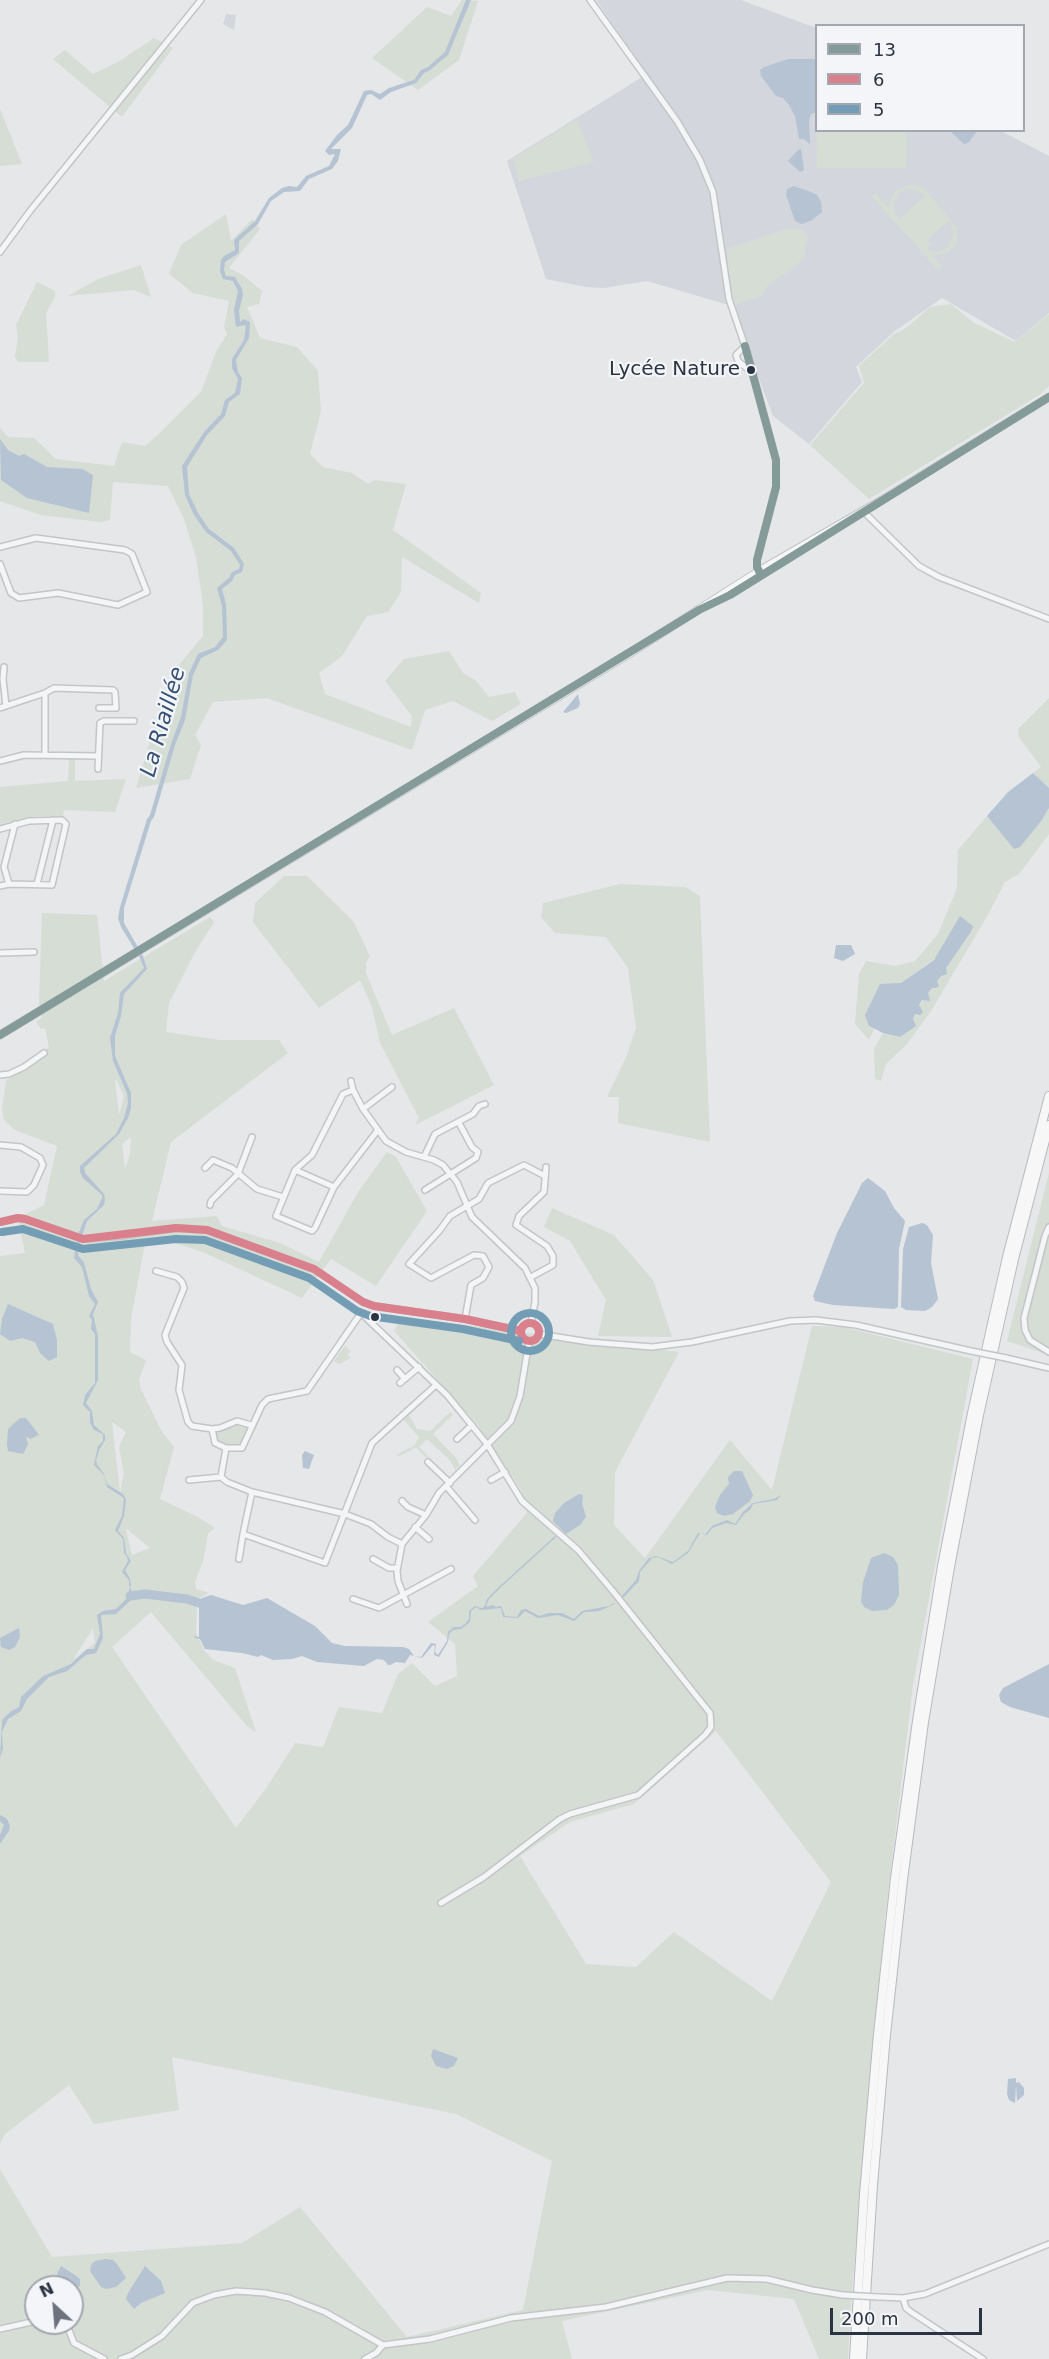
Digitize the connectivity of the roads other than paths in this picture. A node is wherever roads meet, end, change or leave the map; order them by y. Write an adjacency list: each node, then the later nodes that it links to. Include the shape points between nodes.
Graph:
1 (201, 0): 3 (street)
2 (590, 0): 4 (street, via 677,121 700,160 713,192 729,299)
3 (0, 252)
4 (745, 346): 5 (street); 5 (street, via 736,355)
5 (754, 374): 10 (street, via 776,460 776,487 757,556)
6 (1049, 398): 7 (main road)
7 (863, 511): 10 (main road); 11 (street, via 919,566)
8 (0, 547): 9 (street, via 36,538 125,550 132,554 147,592 118,605 58,593 19,598 10,593)
9 (0, 564)
10 (760, 573): 29 (main road)
11 (1049, 619)
12 (4, 667): 14 (street)
13 (45, 693): 14 (street); 15 (street, via 54,688 113,690 116,708); 17 (street)
14 (3, 707)
15 (99, 708)
16 (134, 721): 18 (street, via 100,723)
17 (45, 755): 18 (street); 19 (street)
18 (98, 756): 20 (street)
19 (0, 761)
20 (98, 770)
21 (53, 820): 22 (street); 25 (street); 25 (street, via 66,824 52,885)
22 (15, 824): 23 (street); 24 (street, via 4,867)
23 (0, 829)
24 (9, 884): 25 (street); 26 (street)
25 (38, 884)
26 (0, 886)
27 (34, 952): 28 (street)
28 (0, 953)
29 (0, 1035)
30 (44, 1053): 31 (street, via 24,1067)
31 (0, 1076)
32 (351, 1080): 34 (street)
33 (392, 1087): 37 (street)
34 (353, 1090): 37 (street); 46 (street, via 343,1094 312,1155)
35 (1049, 1096): 110 (highway, via 972,1413 918,1710 879,2024)
36 (485, 1104): 38 (street)
37 (363, 1109): 40 (street)
38 (459, 1122): 43 (street, via 435,1134); 48 (street, via 478,1152 476,1158)
39 (1049, 1125): 111 (highway, via 979,1415 924,1722 885,2045)
40 (378, 1130): 43 (street, via 396,1148); 50 (street)
41 (252, 1137): 47 (street)
42 (0, 1145): 52 (street, via 21,1147 40,1158 43,1165 27,1192)
43 (424, 1157): 48 (street)
44 (546, 1167): 49 (street)
45 (205, 1168): 47 (street, via 213,1160)
46 (295, 1170): 50 (street); 53 (street)
47 (238, 1174): 53 (street, via 257,1189); 54 (street)
48 (452, 1174): 51 (street); 55 (street)
49 (545, 1176): 55 (street, via 524,1165 488,1183 479,1199); 59 (street, via 544,1191 519,1216 516,1226 547,1246 553,1256 553,1265)
50 (334, 1187): 53 (street, via 312,1231 276,1216)
51 (425, 1190)
52 (0, 1191)
53 (283, 1197)
54 (210, 1205)
55 (467, 1208): 59 (street, via 480,1227 519,1259); 62 (street, via 450,1216 409,1264 431,1278 474,1255 483,1256 489,1267 483,1278 471,1285)
56 (0, 1222): 60 (street, via 25,1219 83,1239 193,1228 314,1269)
57 (1049, 1227): 67 (street, via 1024,1318 1030,1340)
58 (156, 1271): 74 (street, via 182,1282 184,1288 166,1338 182,1365 179,1389 188,1422)
59 (531, 1277): 63 (street, via 535,1302)
60 (374, 1306): 61 (street); 62 (street)
61 (367, 1318): 68 (street); 72 (street, via 361,1313 309,1389 268,1399)
62 (465, 1319): 64 (street)
63 (531, 1323): 64 (street); 65 (street)
64 (521, 1331): 66 (street)
65 (539, 1334): 66 (street); 69 (street, bridge, via 652,1347 816,1320 856,1325)
66 (529, 1341): 76 (street, via 515,1413)
67 (1049, 1352)
68 (419, 1367): 70 (street, via 403,1381); 71 (street)
69 (1049, 1368)
70 (397, 1370)
71 (436, 1385): 73 (street); 86 (street, via 372,1443)
72 (251, 1425): 74 (street, via 237,1421); 77 (street, via 242,1448)
73 (472, 1425): 75 (street); 76 (street)
74 (212, 1429): 77 (street, via 215,1443)
75 (457, 1439)
76 (488, 1444): 79 (street); 83 (street)
77 (226, 1448): 80 (street)
78 (428, 1462): 83 (street)
79 (505, 1472): 82 (street); 100 (street, via 522,1501 571,1543 707,1707 711,1727 638,1795 570,1814 484,1877)
80 (221, 1477): 81 (street); 84 (street)
81 (189, 1480)
82 (490, 1480)
83 (448, 1485): 87 (street); 88 (street)
84 (252, 1492): 86 (street); 90 (street)
85 (402, 1501): 87 (street)
86 (345, 1514): 90 (street, via 325,1563); 92 (street, via 371,1524)
87 (426, 1515): 89 (street)
88 (475, 1520)
89 (415, 1527): 91 (street); 92 (street)
90 (243, 1534): 93 (street)
91 (429, 1539)
92 (402, 1544): 95 (street)
93 (239, 1559)
94 (373, 1559): 95 (street)
95 (397, 1568): 97 (street)
96 (451, 1569): 97 (street)
97 (403, 1596): 98 (street, via 379,1608); 99 (street)
98 (353, 1599)
99 (407, 1604)
100 (441, 1903)
101 (1049, 2244): 102 (street, via 925,2294)
102 (903, 2298): 106 (street, bridge, via 843,2295 746,2277 606,2307 511,2318 430,2339); 112 (street, via 910,2312)
103 (24, 2324): 104 (street)
104 (0, 2330)
105 (71, 2335): 107 (street, via 74,2343)
106 (383, 2345): 108 (street, via 325,2312 289,2298 236,2291 193,2303 162,2336); 109 (street)
107 (104, 2359)
108 (121, 2359)
109 (365, 2359)
110 (854, 2359)
111 (862, 2359)
112 (983, 2359)

